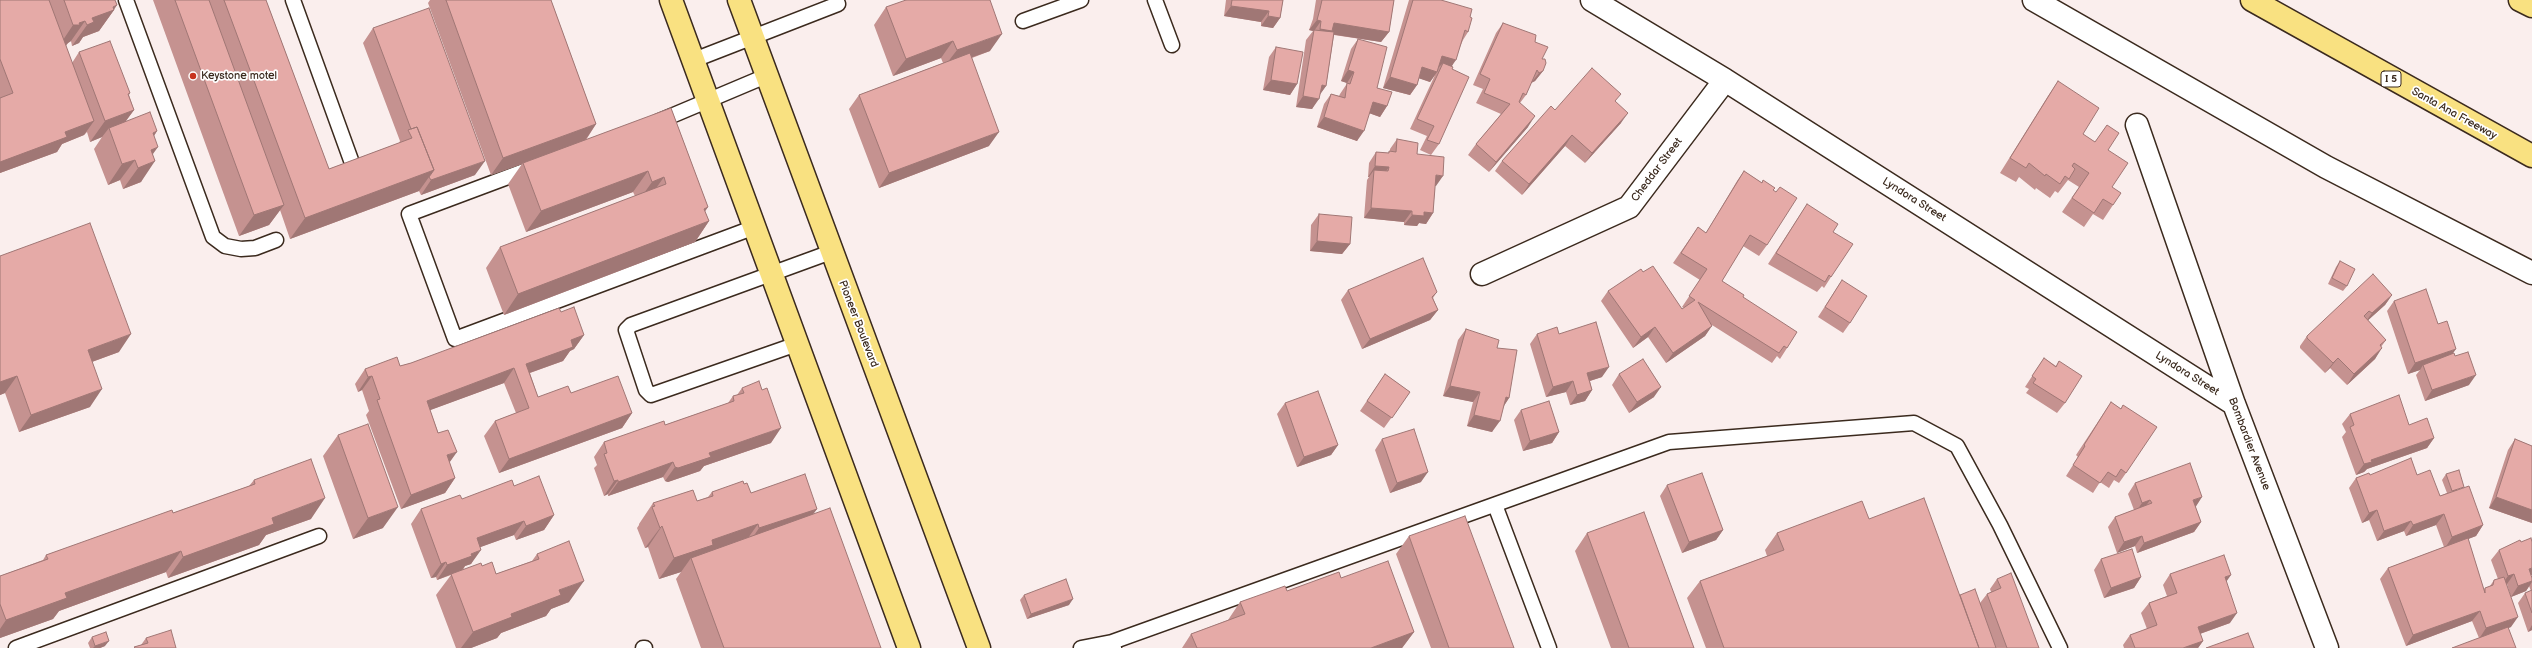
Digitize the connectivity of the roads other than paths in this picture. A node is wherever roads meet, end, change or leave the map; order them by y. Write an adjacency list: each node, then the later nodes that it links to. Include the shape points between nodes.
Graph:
1 (126, 0): 26 (lane, via 213,237 225,246 241,250)
2 (294, 0): 23 (lane)
3 (671, 0): 16 (main road)
4 (739, 0): 14 (main road, Pioneer Boulevard)
5 (836, 0): 14 (lane, via 838,4)
6 (1081, 0): 13 (lane)
7 (1155, 0): 15 (lane)
8 (1592, 0): 18 (street, Lyndora Street)
9 (2034, 0): 29 (street, via 2326,168)
10 (2252, 0): 22 (main road, Santa Ana Freeway / I 5)
11 (2520, 0): 12 (main road)
12 (2532, 6)
13 (1023, 21)
14 (752, 38): 16 (lane); 17 (main road, Pioneer Boulevard)
15 (1172, 44)
16 (694, 60): 19 (main road)
17 (766, 76): 19 (lane); 27 (main road, Pioneer Boulevard)
18 (1725, 80): 30 (street, Cheddar Street, via 1629,207); 32 (street, Lyndora Street)
19 (709, 99): 21 (lane, via 679,114); 25 (main road)
20 (2137, 125): 32 (street, Bombardier Avenue)
21 (643, 127)
22 (2532, 156)
23 (352, 163)
24 (548, 163): 25 (lane, via 408,214 455,339)
25 (755, 227): 28 (main road)
26 (276, 240)
27 (831, 252): 28 (lane); 38 (main road, Pioneer Boulevard)
28 (772, 273): 31 (main road); 31 (lane, via 631,325 626,330 626,336 646,390 651,395)
29 (2532, 273)
30 (1482, 274)
31 (797, 344): 37 (main road)
32 (2234, 404): 42 (street, Bombardier Avenue)
33 (1494, 504): 35 (lane); 40 (lane); 41 (lane, via 1669,442 1914,423 1957,446 2000,525)
34 (319, 536): 36 (lane)
35 (1113, 645): 39 (lane)
36 (16, 648)
37 (909, 648)
38 (979, 648)
39 (1081, 648)
40 (1549, 648)
41 (2060, 648)
42 (2327, 648)

